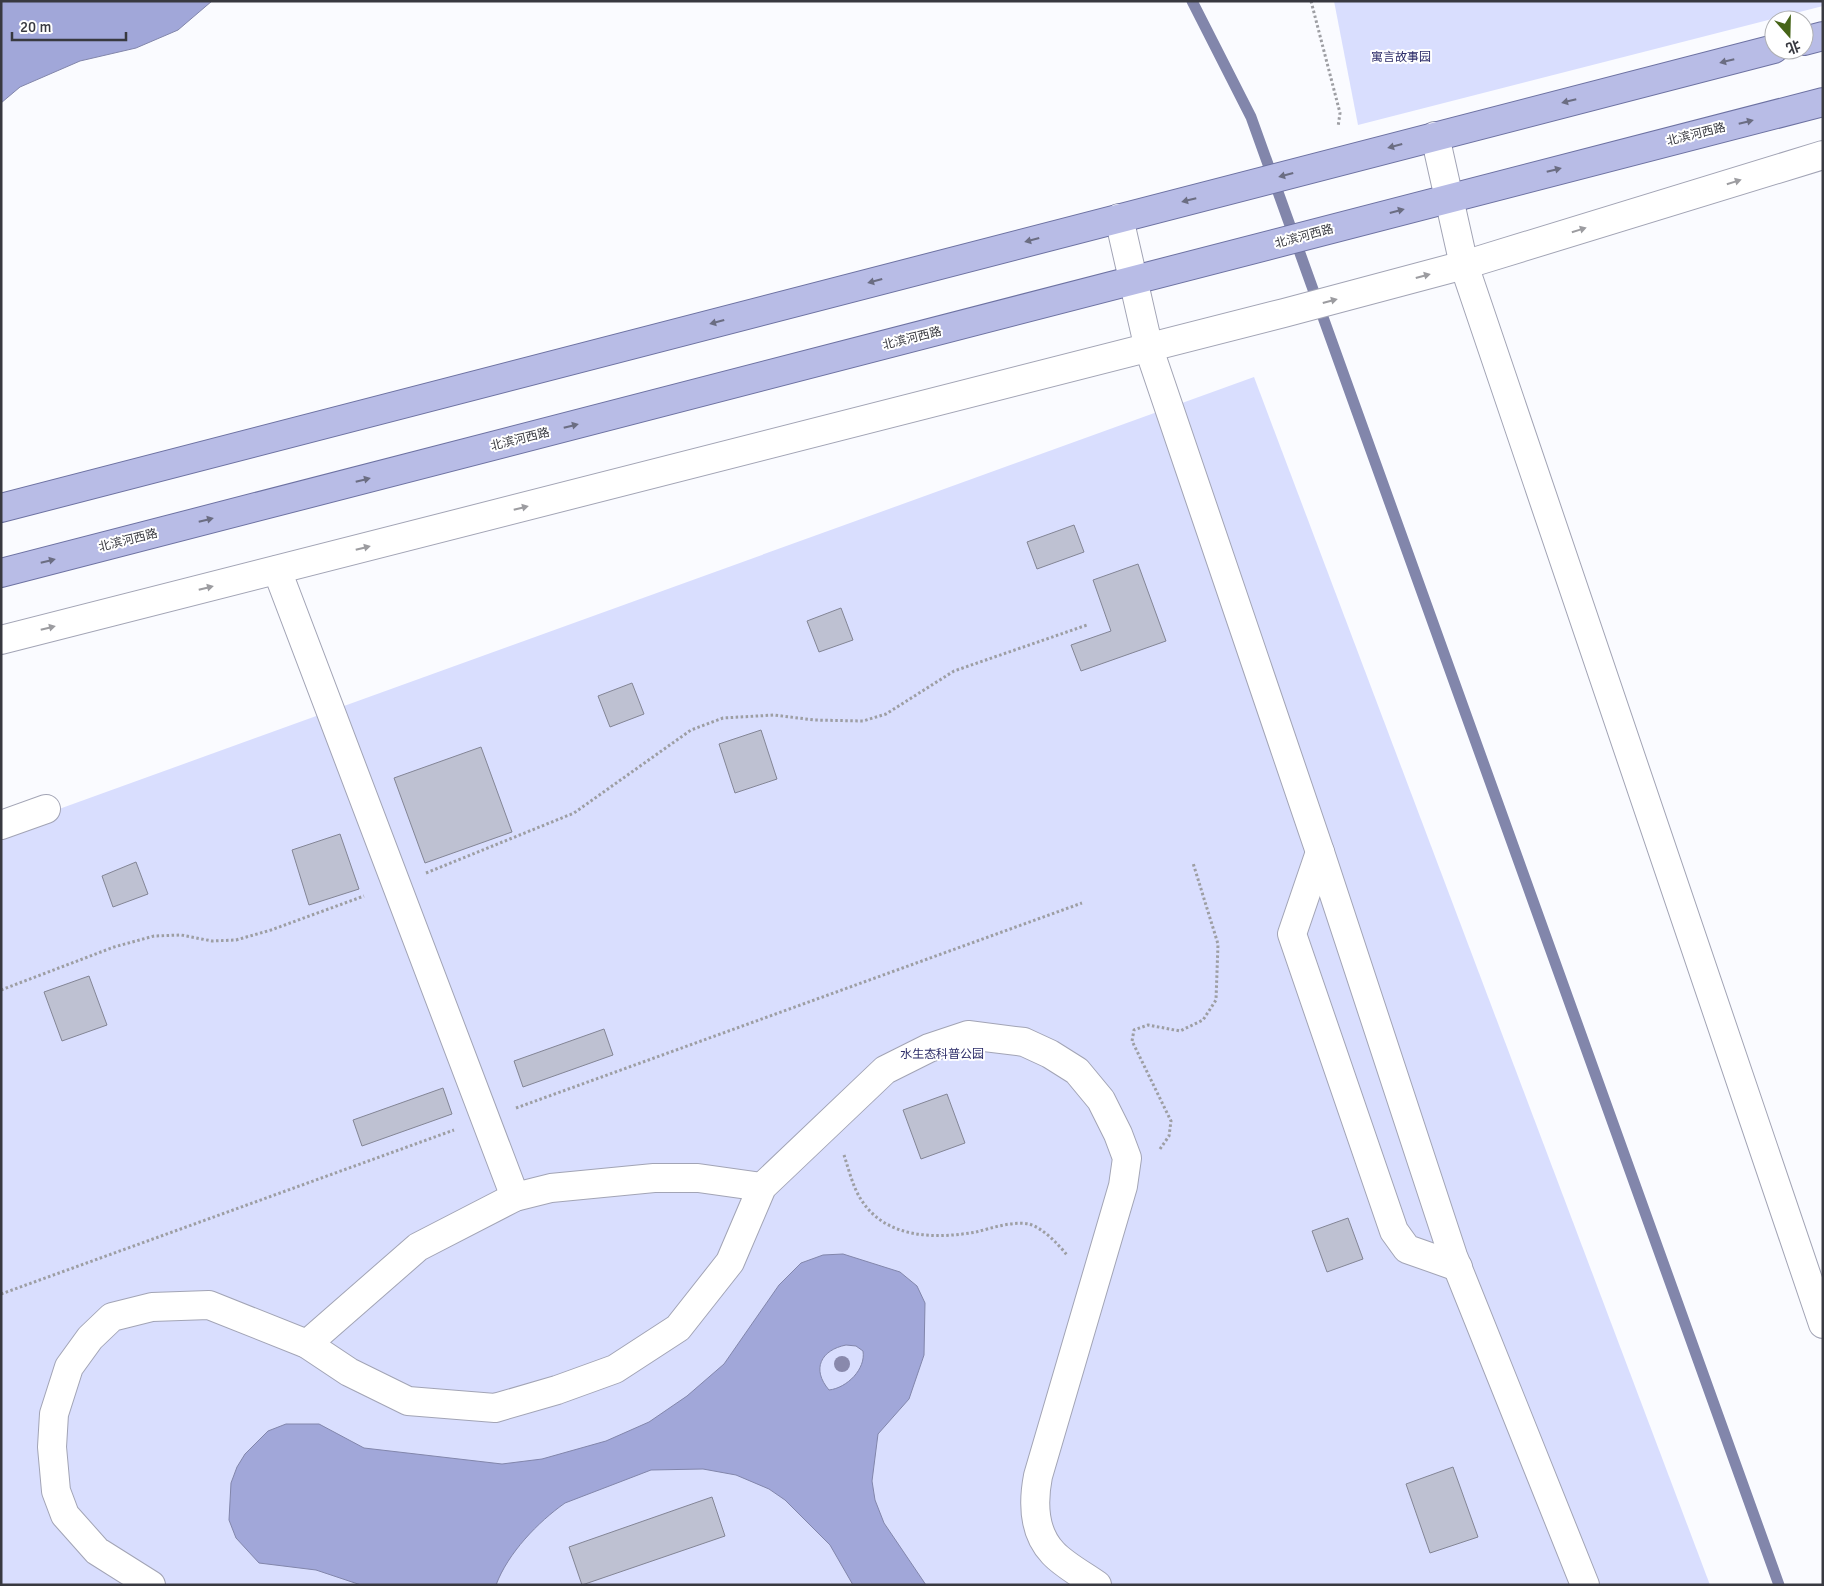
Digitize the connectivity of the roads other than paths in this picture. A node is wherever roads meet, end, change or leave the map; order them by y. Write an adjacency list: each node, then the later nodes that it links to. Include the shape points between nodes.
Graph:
1 (1764, 52): 3 (main road, one-way to 3)
2 (1823, 102): 5 (main road, 北滨河西路, one-way to 2)
3 (1436, 136): 5 (street); 6 (main road, one-way to 6)
4 (1823, 155): 7 (street, one-way to 4)
5 (1450, 197): 7 (street); 8 (main road, 北滨河西路, one-way to 5)
6 (1119, 218): 8 (street); 10 (main road, one-way to 10)
7 (1464, 265): 9 (street, one-way to 7); 20 (street)
8 (1133, 281): 9 (street); 12 (main road, 北滨河西路, one-way to 8)
9 (1149, 349): 11 (street, one-way to 9); 16 (street)
10 (1, 508)
11 (277, 570): 13 (street, one-way to 11); 18 (street)
12 (1, 573)
13 (1, 640)
14 (46, 809): 15 (street)
15 (1, 825)
16 (1320, 852): 19 (street); 19 (street, via 1292,934 1394,1231 1407,1249)
17 (762, 1187): 18 (street, via 698,1178 654,1178 551,1188); 21 (street, via 730,1262 678,1328 615,1369 557,1390 495,1408 408,1401 349,1372); 23 (street, via 885,1070 929,1048 968,1035 1024,1042 1050,1054 1076,1071 1101,1100 1127,1158 1123,1186 1034,1497 1037,1525 1053,1553)
18 (515, 1197): 21 (street, via 418,1247)
19 (1458, 1268): 24 (street)
20 (1823, 1324)
21 (307, 1344): 22 (street, via 209,1305 152,1307 112,1316 90,1338 69,1367 54,1414 52,1447 56,1490 65,1515 97,1551)
22 (151, 1585)
23 (1097, 1585)
24 (1585, 1585)

